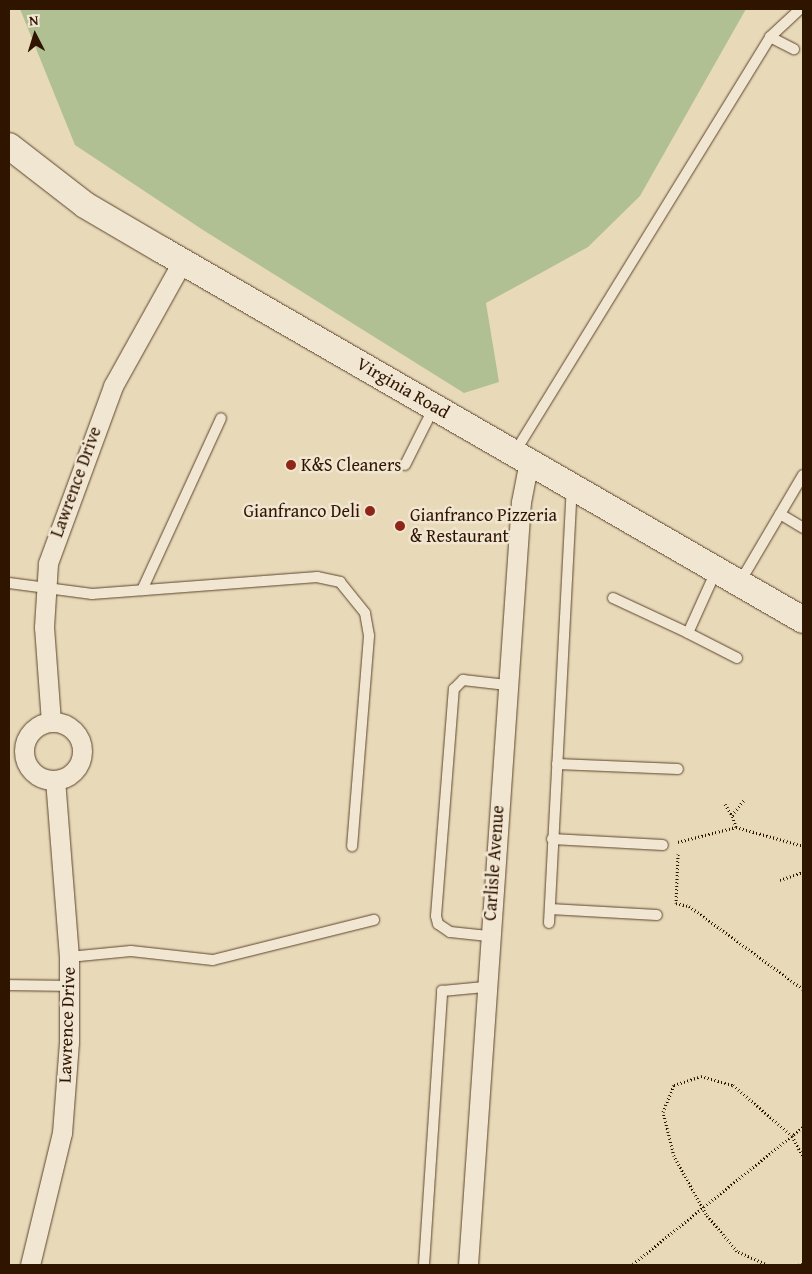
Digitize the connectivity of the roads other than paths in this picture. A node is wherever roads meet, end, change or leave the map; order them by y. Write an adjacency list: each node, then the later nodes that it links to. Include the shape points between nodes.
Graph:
1 (800, 9): 2 (lane)
2 (770, 37): 3 (lane); 8 (lane)
3 (794, 49)
4 (9, 146): 5 (street, Virginia Road, via 86,205)
5 (182, 262): 6 (street, Virginia Road); 17 (street, Lawrence Drive, via 106,404 57,531)
6 (434, 406): 8 (street, Virginia Road); 9 (lane)
7 (221, 418): 18 (lane)
8 (522, 457): 11 (street, Virginia Road); 23 (street, Carlisle Avenue)
9 (404, 465)
10 (803, 475): 12 (lane)
11 (573, 486): 14 (street, Virginia Road); 25 (lane)
12 (780, 514): 13 (lane); 16 (lane)
13 (803, 528)
14 (716, 570): 16 (street, Virginia Road); 21 (lane)
15 (9, 582): 17 (lane)
16 (740, 583): 20 (street, Virginia Road)
17 (45, 588): 18 (lane, via 92,594); 24 (street, Lawrence Drive)
18 (142, 590): 30 (lane, via 317,577 340,582 353,593 365,613 369,636)
19 (613, 598): 21 (lane)
20 (803, 620)
21 (688, 633): 22 (lane)
22 (737, 658)
23 (507, 686): 35 (street, Carlisle Avenue); 35 (lane, via 464,680 454,689 436,916 438,924 450,932)
24 (51, 722): 27 (street, via 28,735 23,753 30,770); 27 (street, via 76,732 83,749 72,774)
25 (557, 764): 26 (lane); 28 (lane)
26 (678, 769)
27 (55, 781): 36 (street, Lawrence Drive)
28 (552, 839): 29 (lane); 31 (lane)
29 (662, 845)
30 (352, 846)
31 (550, 909): 32 (lane); 34 (lane)
32 (657, 915)
33 (374, 920): 36 (lane, via 213,960 131,950)
34 (549, 923)
35 (488, 936): 39 (street, Carlisle Avenue)
36 (69, 958): 38 (street, Lawrence Drive)
37 (9, 985): 38 (lane)
38 (70, 986): 40 (street, Lawrence Drive, via 62,1133)
39 (485, 987): 41 (lane, via 442,991); 42 (street, Carlisle Avenue)
40 (30, 1265)
41 (424, 1265)
42 (468, 1265)

